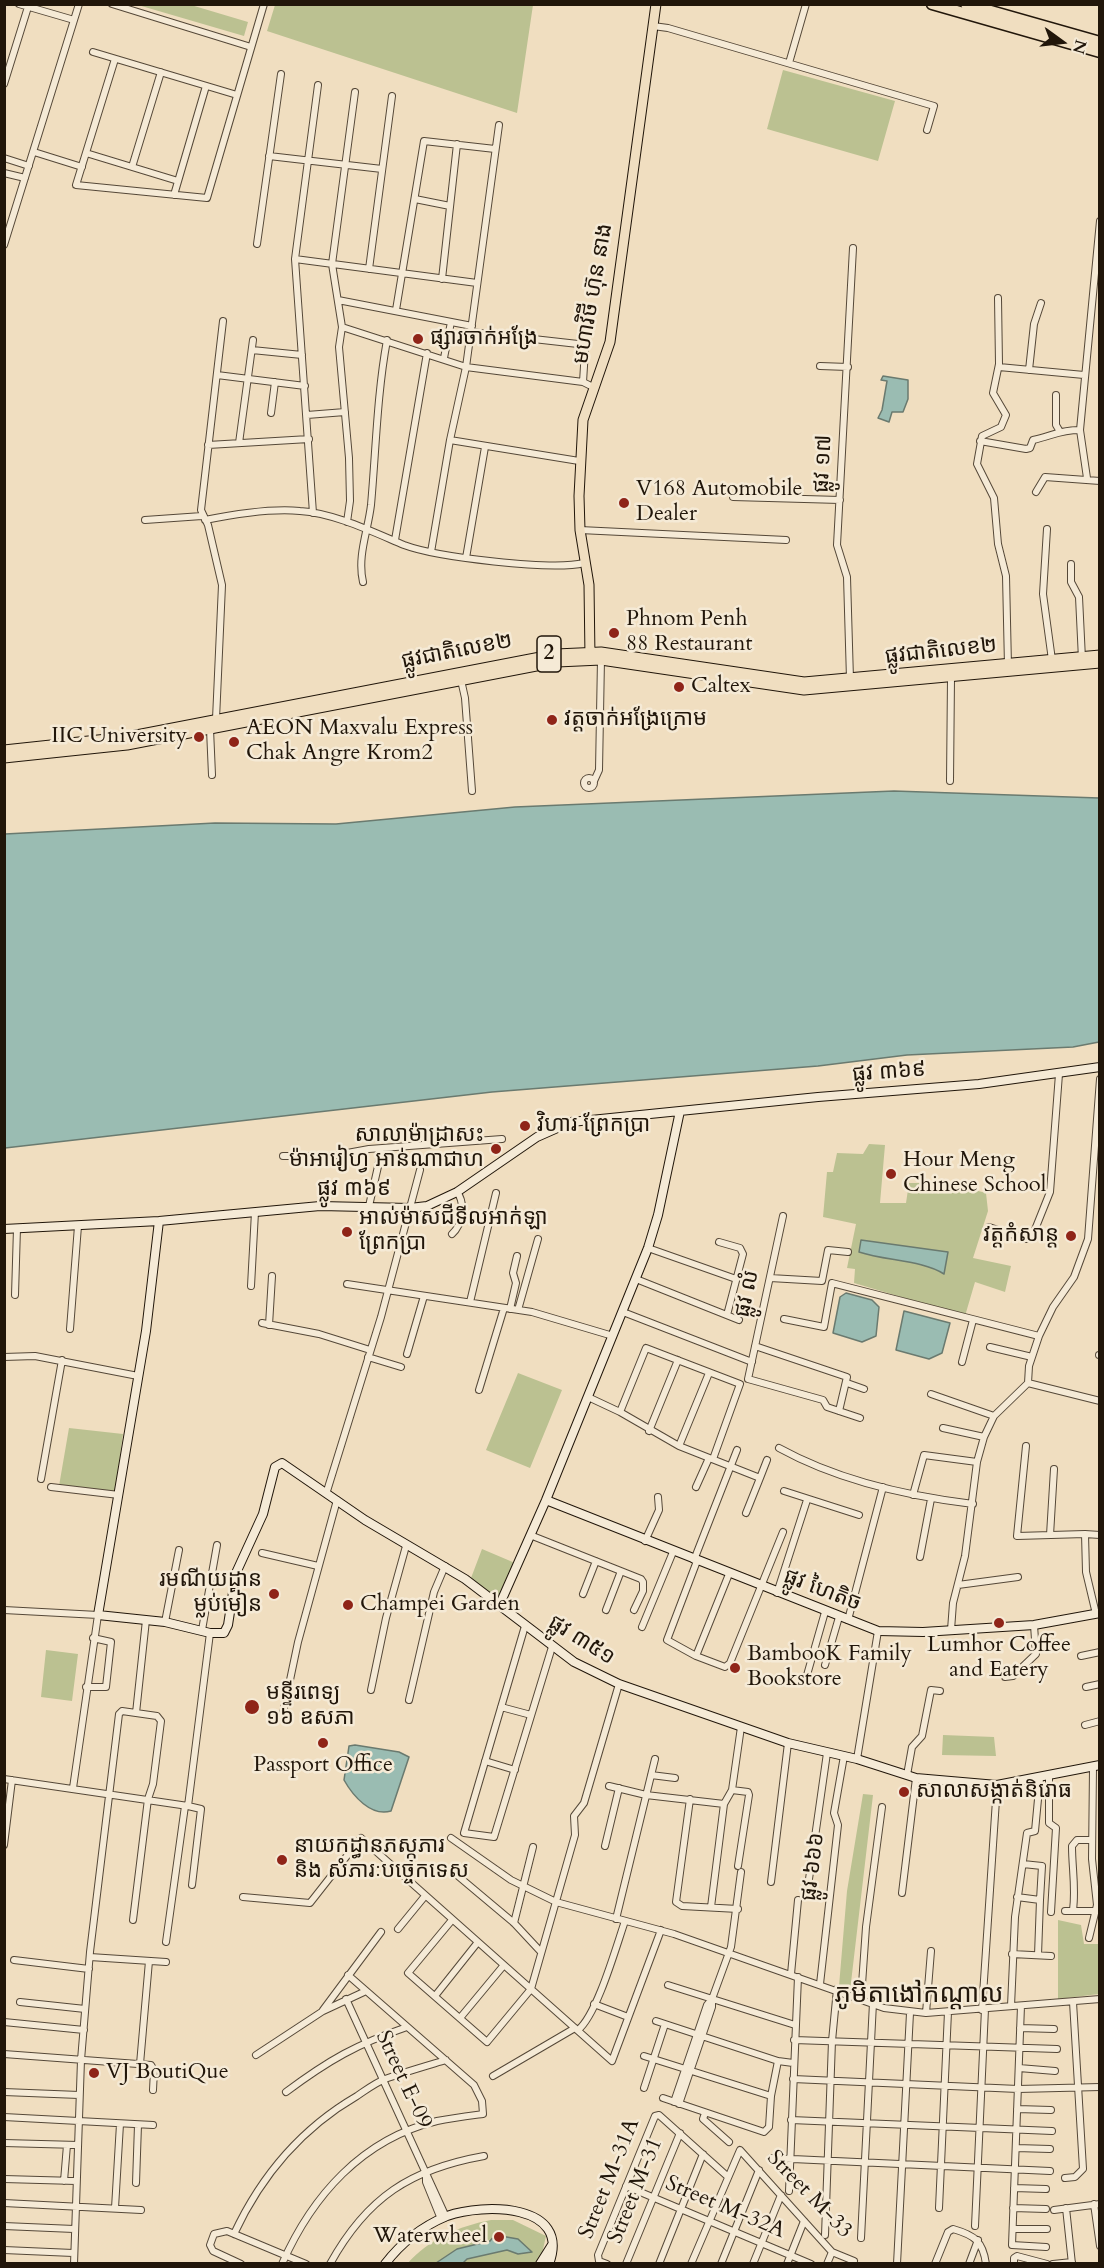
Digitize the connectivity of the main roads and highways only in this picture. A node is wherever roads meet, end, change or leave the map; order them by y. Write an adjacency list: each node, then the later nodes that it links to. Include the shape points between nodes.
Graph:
1 (656, 4): 7 (main road, មហាវិថី ហ៊ុន នាង, via 610,342 583,416 580,530)
2 (932, 4): 5 (highway)
3 (966, 4): 4 (highway)
4 (1100, 42)
5 (1100, 52)
6 (1100, 655): 8 (main road, ផ្លូវជាតិលេខ២ / 2)
7 (596, 656): 11 (main road, ផ្លូវជាតិលេខ២ / 2, via 787,681); 12 (main road, ផ្លូវជាតិលេខ២ / 2); 12 (main road, ផ្លូវជាតិលេខ២ / 2, via 545,655)
8 (1082, 661): 9 (main road, ផ្លូវជាតិលេខ២ / 2); 10 (main road, ផ្លូវជាតិលេខ២ / 2); 10 (main road, ផ្លូវជាតិលេខ២ / 2, via 1052,660)
9 (1100, 663)
10 (1008, 669): 11 (main road, ផ្លូវជាតិលេខ២ / 2); 11 (main road, ផ្លូវជាតិលេខ២ / 2, via 951,678)
11 (856, 682)
12 (394, 689): 13 (main road, ផ្លូវជាតិលេខ២ / 2)
13 (334, 701): 14 (main road, ផ្លូវជាតិលេខ២ / 2, via 96,742); 15 (main road, ផ្លូវជាតិលេខ២ / 2, via 98,750)
14 (4, 750)
15 (4, 758)

